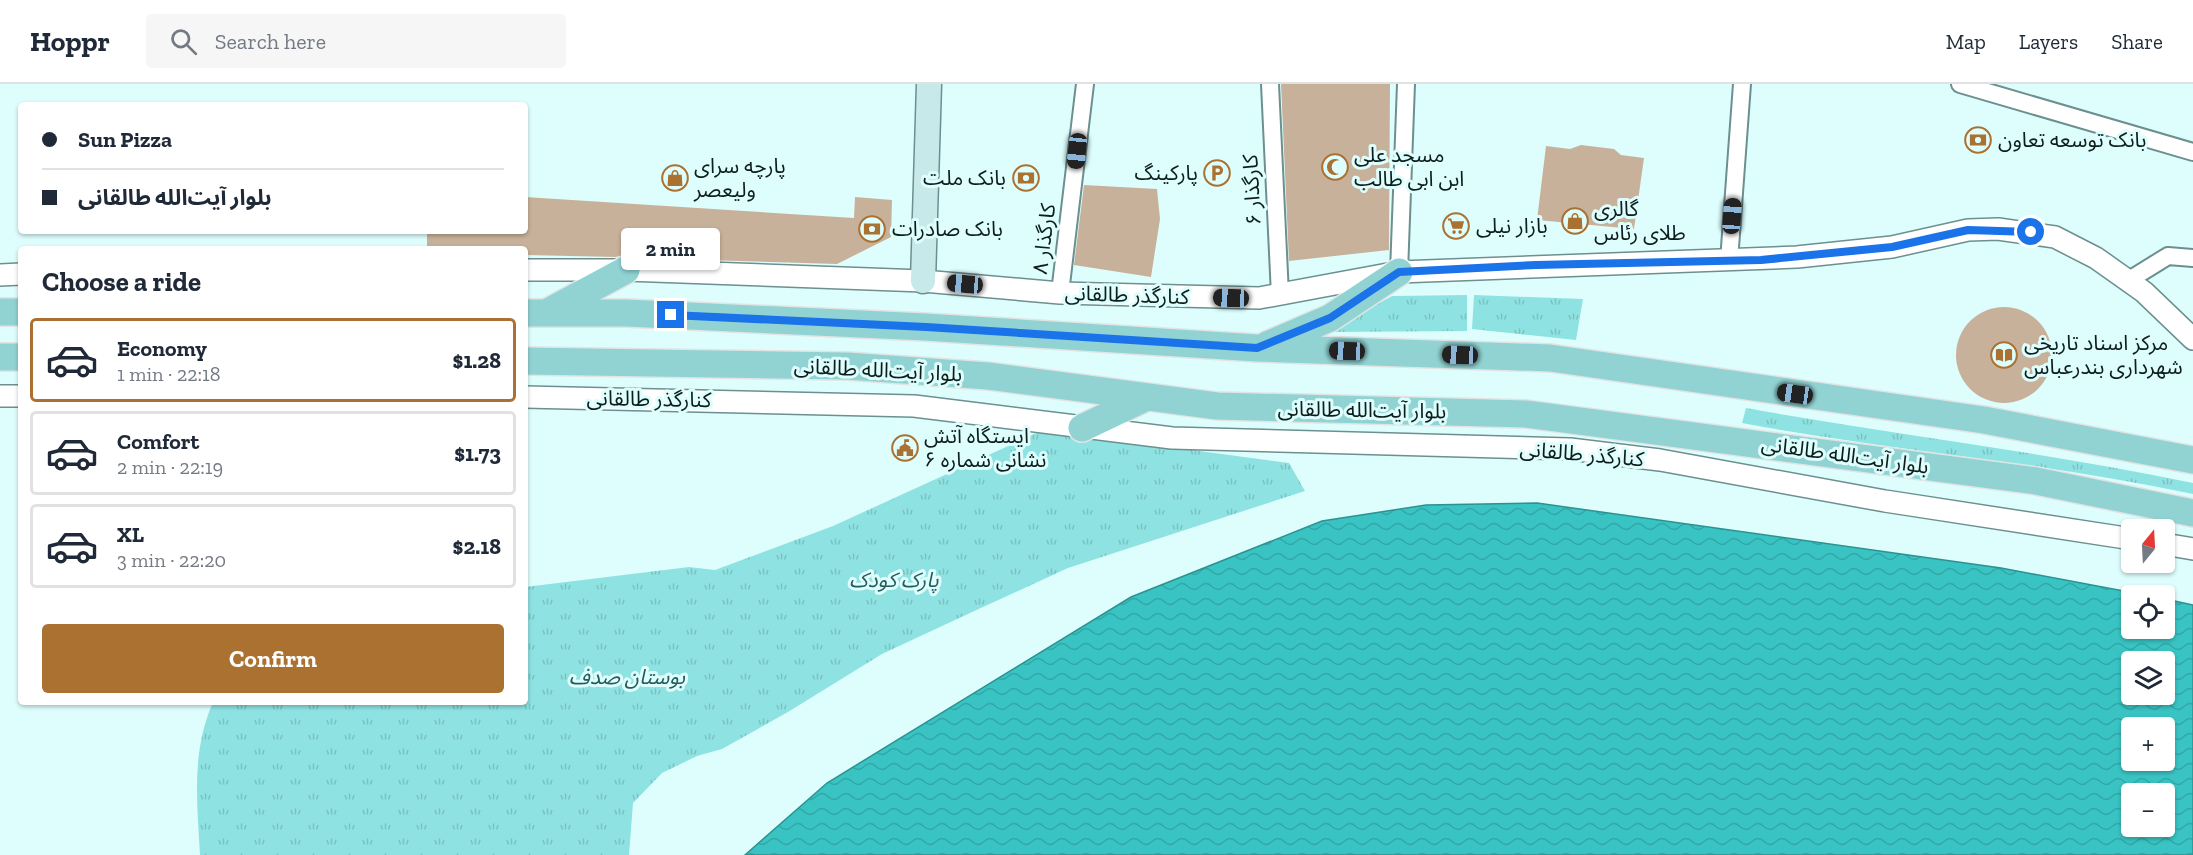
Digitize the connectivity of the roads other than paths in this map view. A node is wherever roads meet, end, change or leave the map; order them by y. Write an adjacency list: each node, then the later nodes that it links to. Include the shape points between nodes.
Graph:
1 (928, 84): 16 (main road)
2 (1085, 84): 17 (street, کارگذار ۸)
3 (1270, 84): 18 (street, کارگذار ۶)
4 (1406, 84): 12 (street)
5 (1742, 84): 9 (street)
6 (1960, 84): 7 (street)
7 (2193, 152)
8 (2193, 258): 15 (street, via 2168,256)
9 (1729, 261): 12 (street, کنارگذر طالقانی); 22 (street, کنارگذر طالقانی, via 1892,247 1968,230 2031,232 2055,237 2096,258 2144,292)
10 (528, 270): 11 (street, کنارگذر طالقانی)
11 (626, 270): 16 (street, کنارگذر طالقانی); 21 (main road)
12 (1399, 272): 18 (street, کنارگذر طالقانی); 23 (main road, via 1330,318)
13 (18, 274): 14 (street)
14 (0, 275)
15 (2134, 277)
16 (922, 281): 17 (street, کنارگذر طالقانی)
17 (1060, 293): 18 (street, کنارگذر طالقانی, via 1259,298)
18 (1280, 295)
19 (0, 312): 20 (main road)
20 (18, 312)
21 (535, 313): 23 (main road, via 626,313 926,327)
22 (2193, 339)
23 (1257, 348): 30 (main road, via 1550,358 1984,420)
24 (528, 360): 28 (main road, بلوار آیت‌الله طالقانی, via 847,366 988,376)
25 (0, 396): 26 (street)
26 (18, 396)
27 (528, 397): 29 (street, کنارگذر طالقانی, via 914,405)
28 (1147, 397): 29 (main road); 31 (main road, بلوار آیت‌الله طالقانی, via 1237,407 1526,414 2036,481)
29 (1082, 428): 32 (street, کنارگذر طالقانی, via 1172,438 1570,449 1660,460 1885,501)
30 (2193, 460)
31 (2193, 513)
32 (2121, 537)
33 (2175, 546): 34 (street)
34 (2193, 549)

